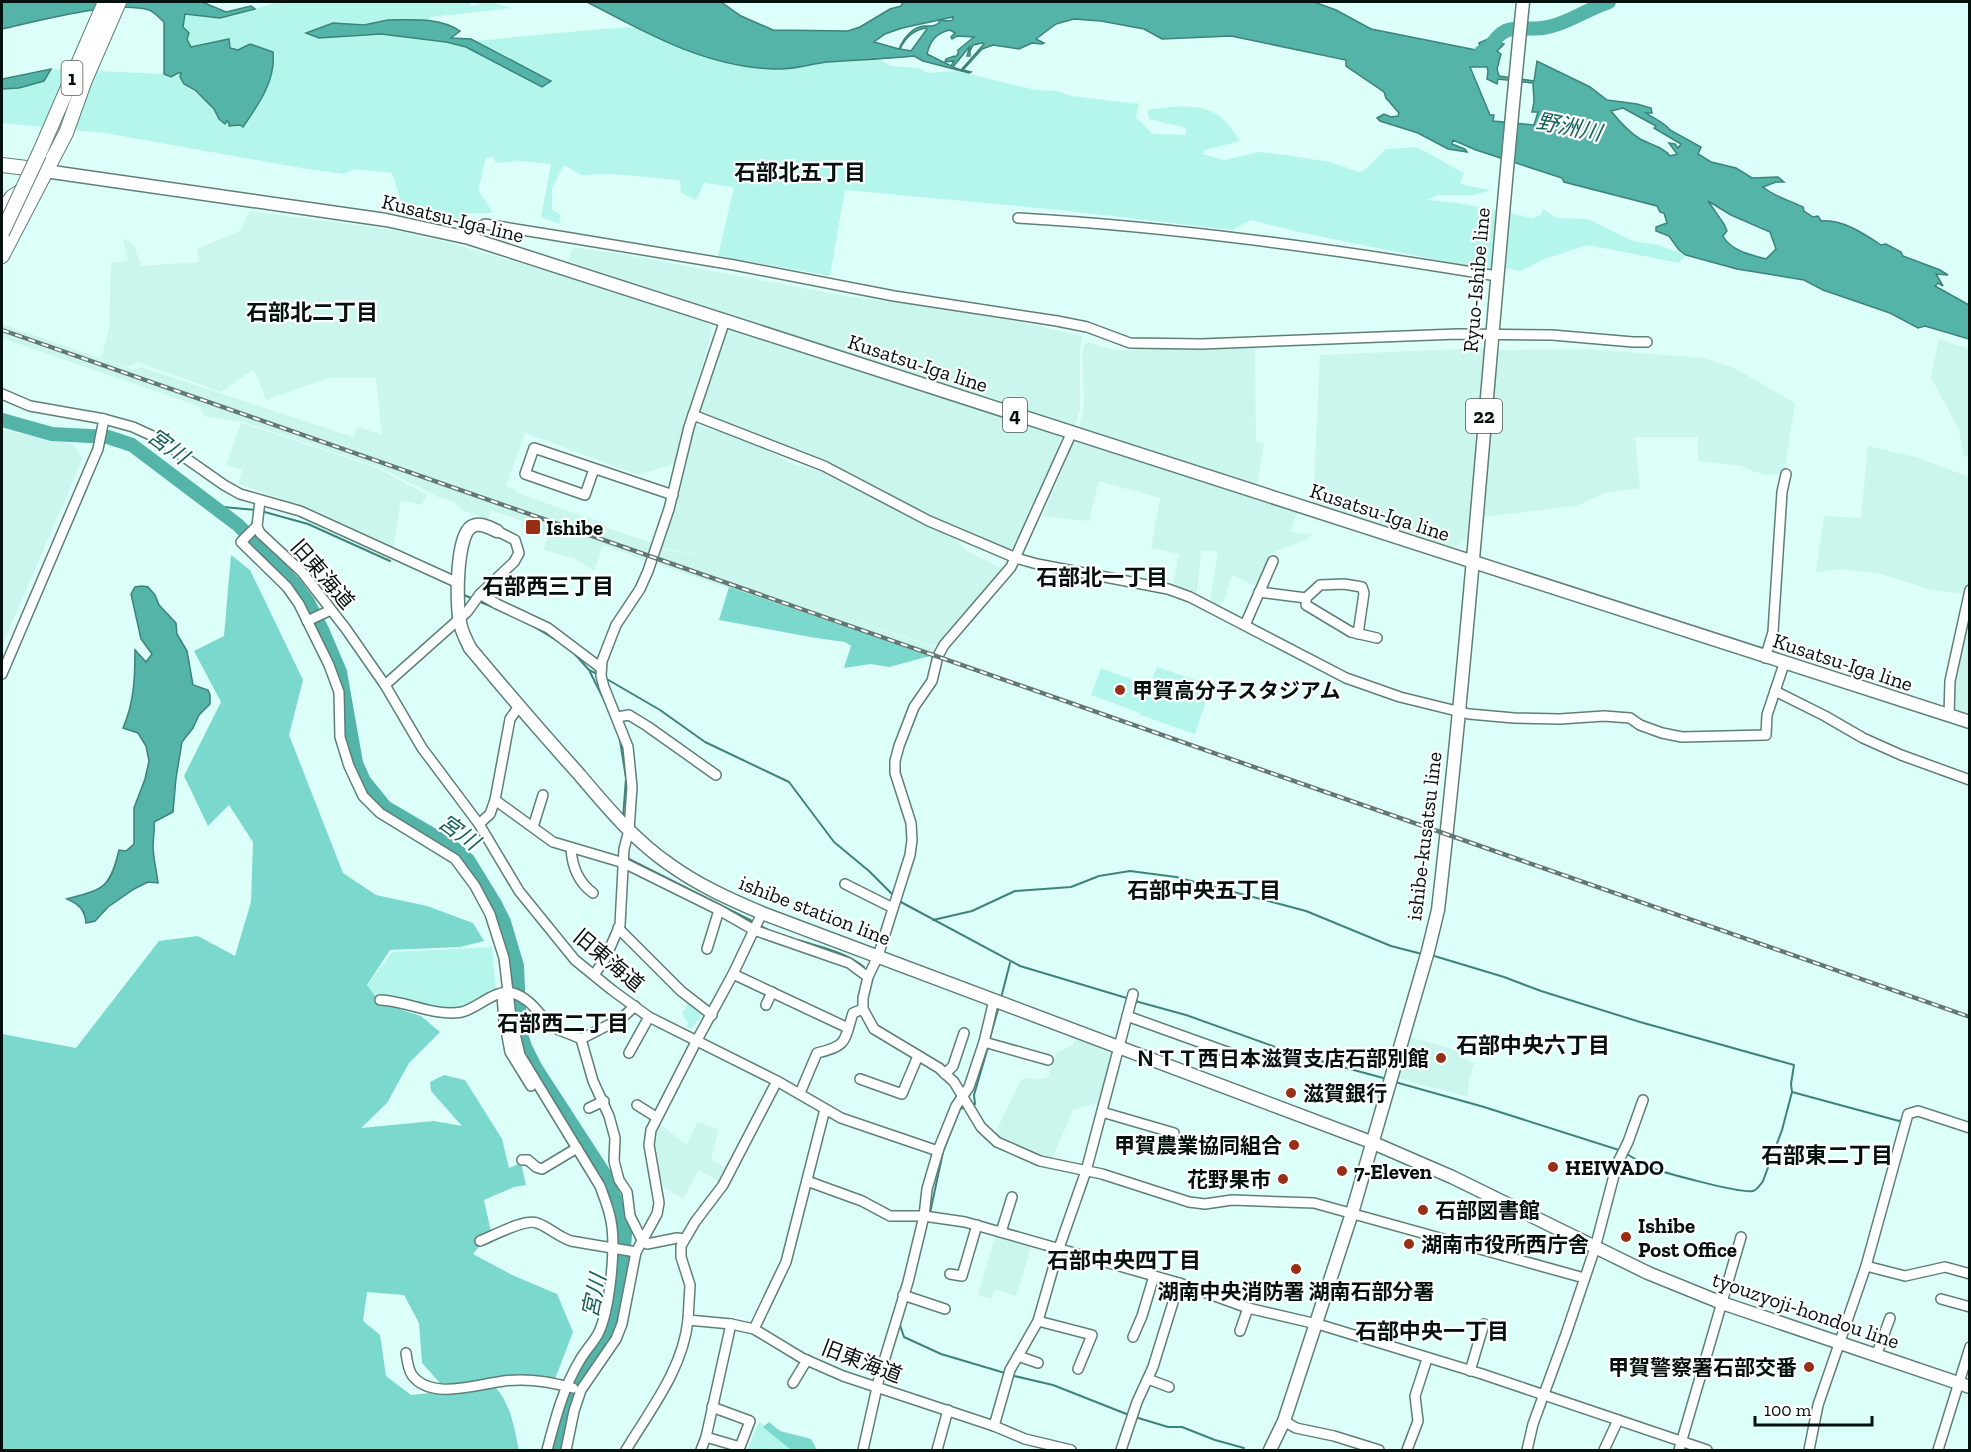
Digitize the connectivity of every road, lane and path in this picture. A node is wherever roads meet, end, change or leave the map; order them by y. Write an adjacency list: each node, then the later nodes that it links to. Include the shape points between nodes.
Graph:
1 (105, 2): 8 (highway, 1, bridge)
2 (119, 2): 5 (highway, 1, via 66,133)
3 (1522, 8): 11 (main road, Ryuo-Ishibe line / 22)
4 (2, 165): 5 (highway)
5 (45, 171): 6 (highway, 1, via 12,197); 9 (main road, Kusatsu-Iga line / 4, via 386,220); 10 (highway, 1)
6 (2, 211)
7 (1018, 218): 11 (street, via 1253,238)
8 (2, 233)
9 (469, 238): 12 (main road, Kusatsu-Iga line / 4); 13 (street, via 472,231 485,224 1058,321 1087,327 1130,344)
10 (2, 256)
11 (1497, 273): 13 (main road, Ryuo-Ishibe line / 22)
12 (725, 320): 16 (street); 18 (main road, Kusatsu-Iga line / 4)
13 (1492, 334): 14 (street); 27 (main road, Ryuo-Ishibe line / 22)
14 (1647, 342)
15 (2, 394): 17 (street, via 30,406)
16 (693, 416): 21 (street); 25 (street, via 824,466 929,521)
17 (103, 423): 22 (street, via 133,427 158,438 224,485); 42 (street, via 98,449)
18 (1071, 434): 25 (street); 27 (main road, Kusatsu-Iga line / 4)
19 (594, 469): 19 (street, via 585,495 525,474 534,448); 21 (street)
20 (1786, 474): 39 (street, via 1773,632)
21 (674, 495): 41 (street, via 645,579 616,625)
22 (260, 501): 23 (street); 28 (street, via 300,511)
23 (255, 528): 33 (street, 旧東海道, via 302,572); 35 (street, via 241,542 287,587)
24 (497, 531): 28 (main road, ishibe station line, via 479,525 468,529); 31 (street, via 515,540 519,553)
25 (1016, 558): 36 (street, via 1168,589); 61 (street, via 944,645 932,681 915,707 899,746 895,773 912,840)
26 (1273, 561): 30 (street)
27 (1473, 563): 39 (main road, Kusatsu-Iga line / 4); 46 (main road, ishibe-kusatsu line)
28 (458, 590): 34 (main road, ishibe station line)
29 (1970, 590): 47 (street, via 1950,681)
30 (1259, 592): 32 (street); 36 (street)
31 (477, 598): 34 (street); 41 (street, via 548,628)
32 (1306, 598): 37 (street, via 1306,605); 37 (street, via 1320,585 1362,587 1365,593)
33 (328, 611): 35 (street); 43 (street, 旧東海道)
34 (459, 620): 43 (street); 45 (main road, ishibe station line, via 470,648)
35 (308, 621): 72 (street, via 339,692 340,737 356,783 380,813 455,859 465,870 490,914 504,958)
36 (1245, 625): 46 (street, via 1346,678)
37 (1358, 634): 38 (street)
38 (1377, 638)
39 (1765, 658): 40 (main road, Kusatsu-Iga line / 4)
40 (1784, 663): 44 (street); 47 (main road, Kusatsu-Iga line / 4)
41 (601, 668): 48 (street, via 604,687)
42 (2, 674)
43 (385, 685): 54 (street, 旧東海道, via 422,748)
44 (1775, 691): 46 (street, via 1767,715 1766,735 1682,737 1640,725 1630,718 1514,718); 51 (street, via 1863,738)
45 (519, 706): 53 (street, via 510,719); 56 (main road, ishibe station line)
46 (1458, 711): 106 (main road, ishibe-kusatsu line, via 1438,910)
47 (1949, 716): 49 (main road, Kusatsu-Iga line / 4)
48 (617, 717): 50 (street, via 629,715); 56 (street, via 628,747 632,775)
49 (1970, 722)
50 (716, 775)
51 (1970, 780)
52 (543, 795): 55 (street)
53 (495, 800): 54 (street, via 490,814); 55 (street)
54 (479, 825): 69 (street, 旧東海道, via 519,891 563,947)
55 (533, 826): 57 (street, via 553,842)
56 (629, 830): 58 (street); 63 (main road, ishibe station line, via 666,863 694,881)
57 (571, 848): 58 (street); 60 (street, via 582,885)
58 (624, 863): 62 (street); 64 (street)
59 (845, 884): 61 (street)
60 (593, 893)
61 (894, 908): 67 (street)
62 (719, 910): 65 (street); 66 (street)
63 (762, 913): 65 (street); 67 (main road, ishibe station line)
64 (618, 928): 69 (street); 79 (street, via 681,991)
65 (754, 930): 68 (street); 70 (street, via 849,963)
66 (707, 949)
67 (878, 956): 70 (street); 75 (main road, ishibe station line)
68 (733, 974): 71 (street); 79 (street)
69 (594, 975): 77 (street, 旧東海道)
70 (868, 977): 78 (street)
71 (772, 992): 76 (street); 82 (street)
72 (506, 993): 74 (street, via 456,1012 424,1010); 84 (street, via 528,999 554,1027); 107 (street, via 520,1055)
73 (1133, 994): 80 (street)
74 (380, 1000)
75 (994, 1000): 86 (street); 87 (main road, ishibe station line)
76 (766, 1005)
77 (635, 1006): 81 (street, 旧東海道); 84 (street)
78 (862, 1009): 82 (street, via 853,1013); 90 (street, via 874,1029)
79 (712, 1015): 85 (street)
80 (1127, 1016): 87 (street); 89 (street)
81 (649, 1017): 85 (street, 旧東海道); 88 (street)
82 (848, 1028): 95 (street, via 842,1045 817,1053)
83 (964, 1034): 92 (street)
84 (581, 1039): 98 (street, via 593,1081)
85 (697, 1040): 94 (street, 旧東海道); 103 (street)
86 (984, 1042): 91 (street); 96 (street, via 969,1087)
87 (1119, 1047): 102 (street); 106 (main road, ishibe station line)
88 (629, 1053)
89 (1230, 1053)
90 (918, 1056): 92 (street); 93 (street, via 902,1094)
91 (1047, 1060)
92 (945, 1074): 96 (street)
93 (860, 1078)
94 (777, 1081): 95 (street, 旧東海道); 118 (street, via 723,1185)
95 (800, 1093): 101 (street, 旧東海道)
96 (962, 1096): 108 (street); 110 (street, via 981,1127 997,1142 1040,1161)
97 (1643, 1100): 123 (street, via 1617,1164)
98 (604, 1101): 100 (street); 120 (street, via 615,1138 614,1161 619,1180 627,1192 630,1216)
99 (637, 1105): 103 (street)
100 (589, 1108)
101 (825, 1109): 108 (street, 旧東海道); 111 (street)
102 (1102, 1112): 105 (street); 110 (street)
103 (656, 1117): 120 (street, via 649,1145 659,1203)
104 (1970, 1128): 125 (street, via 1918,1111 1908,1114)
105 (1168, 1135)
106 (1371, 1142): 113 (main road, ishibe-kusatsu line); 123 (main road, tyouzyoji-hondou line, via 1452,1176)
107 (575, 1149): 109 (street, via 542,1169); 121 (street, via 600,1186 611,1221)
108 (938, 1151): 114 (street)
109 (522, 1160)
110 (1086, 1171): 113 (street, via 1189,1202 1314,1203); 122 (street)
111 (807, 1181): 114 (street, via 890,1216); 143 (street, via 786,1262)
112 (1012, 1197): 116 (street)
113 (1352, 1213): 129 (street); 140 (main road, ishibe-kusatsu line)
114 (924, 1216): 115 (street); 131 (street)
115 (977, 1226): 116 (street); 126 (street, via 962,1276)
116 (1001, 1232): 122 (street)
117 (1741, 1237): 133 (street)
118 (684, 1239): 120 (street); 138 (street, via 681,1257 690,1285)
119 (480, 1241): 121 (street, via 530,1221 563,1238)
120 (643, 1242): 124 (street)
121 (613, 1247): 124 (street); 159 (street, via 609,1294 598,1334)
122 (1059, 1248): 128 (street); 139 (street)
123 (1594, 1248): 129 (street); 133 (main road, tyouzyoji-hondou line)
124 (633, 1251): 162 (street, via 622,1324)
125 (1866, 1266): 127 (street, via 1905,1276 1945,1267); 146 (street)
126 (950, 1274)
127 (1970, 1274)
128 (1154, 1276): 130 (street); 145 (street)
129 (1584, 1278): 163 (street)
130 (1179, 1283): 135 (street); 156 (street)
131 (903, 1295): 136 (street); 161 (street)
132 (1941, 1299): 134 (street)
133 (1722, 1303): 146 (main road, tyouzyoji-hondou line); 171 (street)
134 (1970, 1307)
135 (1248, 1308): 140 (street); 144 (street)
136 (945, 1309)
137 (1890, 1318): 150 (street)
138 (688, 1320): 141 (street, 旧東海道); 174 (street, via 686,1339 671,1376)
139 (1038, 1321): 149 (street); 154 (street, via 1092,1335)
140 (1315, 1323): 151 (street); 167 (main road, ishibe-kusatsu line)
141 (731, 1324): 143 (street, 旧東海道); 164 (street)
142 (1484, 1324): 155 (street)
143 (754, 1329): 152 (street, 旧東海道)
144 (1240, 1331)
145 (1133, 1337)
146 (1839, 1344): 150 (main road, tyouzyoji-hondou line); 187 (street, via 1818,1405)
147 (1969, 1349): 158 (street)
148 (406, 1353): 159 (street, via 411,1374 421,1384 438,1389 506,1381)
149 (1018, 1356): 153 (street); 168 (street)
150 (1876, 1356): 158 (main road, tyouzyoji-hondou line)
151 (1427, 1359): 155 (street); 183 (street, via 1415,1396 1418,1420)
152 (807, 1360): 157 (street); 161 (street, 旧東海道)
153 (1038, 1364)
154 (1078, 1369)
155 (1470, 1371): 163 (street)
156 (1148, 1379): 160 (street); 180 (street)
157 (793, 1383)
158 (1964, 1385): 188 (street)
159 (568, 1386): 162 (street); 172 (street)
160 (1169, 1387)
161 (877, 1388): 165 (street, 旧東海道); 176 (street)
162 (581, 1390): 173 (street)
163 (1543, 1396): 166 (street); 184 (street)
164 (712, 1407): 169 (street); 169 (street, via 750,1421 740,1447)
165 (948, 1410): 168 (street, 旧東海道); 177 (street)
166 (1618, 1420): 171 (street); 185 (street)
167 (1284, 1421): 181 (main road, ishibe-kusatsu line); 182 (street, via 1296,1428)
168 (994, 1426): 170 (street, 旧東海道)
169 (706, 1437): 175 (street)
170 (1025, 1439): 178 (street); 179 (street, 旧東海道)
171 (1680, 1446): 186 (street)
172 (547, 1450)
173 (566, 1450)
174 (626, 1450)
175 (701, 1450)
176 (862, 1450)
177 (937, 1450)
178 (1023, 1450)
179 (1071, 1450)
180 (1121, 1450)
181 (1270, 1450)
182 (1379, 1450)
183 (1407, 1450)
184 (1527, 1450)
185 (1604, 1450)
186 (1707, 1450)
187 (1809, 1450)
188 (1938, 1450)

